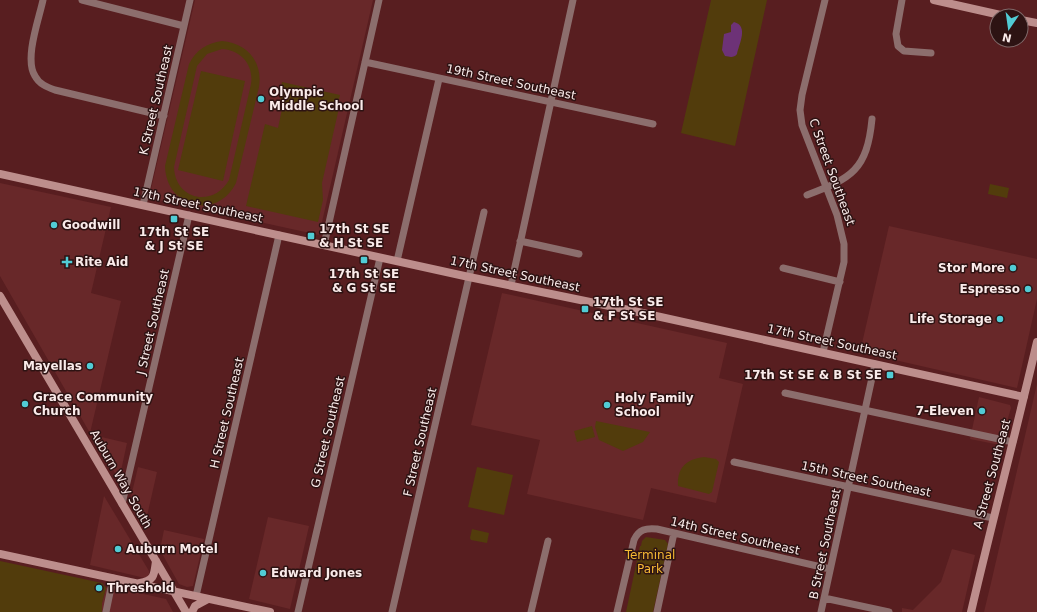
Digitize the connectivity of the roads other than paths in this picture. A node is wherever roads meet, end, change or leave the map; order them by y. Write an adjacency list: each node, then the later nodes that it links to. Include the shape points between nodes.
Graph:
1 (44, 0): 15 (street, via 32,45 31,68 39,82 50,88)
2 (82, 0): 10 (street)
3 (190, 0): 10 (street, K Street Southeast)
4 (379, 0): 12 (street)
5 (573, 0): 14 (street)
6 (825, 0): 19 (street, C Street Southeast, via 800,110 802,125)
7 (902, 0): 11 (street, via 896,34 898,46 904,52)
8 (934, 0): 9 (street)
9 (989, 12)
10 (184, 26): 15 (street, K Street Southeast)
11 (931, 53)
12 (365, 62): 13 (street, 19th Street Southeast); 26 (street)
13 (439, 79): 14 (street, 19th Street Southeast); 29 (street)
14 (550, 102): 17 (street, 19th Street Southeast); 25 (street)
15 (164, 116): 21 (street, K Street Southeast)
16 (872, 119): 19 (street, via 868,146 861,163 844,179)
17 (653, 124)
18 (0, 174): 21 (street, 17th Street Southeast)
19 (826, 188): 20 (street); 32 (street, C Street Southeast, via 840,225 844,244)
20 (807, 195)
21 (143, 205): 23 (street, 17th Street Southeast)
22 (484, 212): 31 (street, F Street Southeast)
23 (189, 215): 24 (street, 17th Street Southeast); 44 (street, J Street Southeast)
24 (279, 235): 26 (street, 17th Street Southeast); 54 (street, H Street Southeast)
25 (520, 241): 27 (street); 33 (street)
26 (324, 245): 28 (street, 17th Street Southeast)
27 (579, 254)
28 (380, 258): 29 (street, 17th Street Southeast); 61 (street, G Street Southeast)
29 (397, 262): 31 (street, 17th Street Southeast)
30 (783, 268): 32 (street)
31 (469, 277): 33 (street, 17th Street Southeast); 62 (street, F Street Southeast)
32 (840, 282): 36 (street, C Street Southeast)
33 (510, 285): 36 (street, 17th Street Southeast)
34 (0, 296): 44 (street, Auburn Way South)
35 (1037, 342): 39 (street, A Street Southeast)
36 (823, 352): 37 (street, 17th Street Southeast)
37 (875, 364): 39 (street, 17th Street Southeast); 40 (street, B Street Southeast)
38 (785, 393): 40 (street)
39 (1024, 397): 41 (street, A Street Southeast)
40 (866, 410): 41 (street); 43 (street, B Street Southeast)
41 (1014, 442): 45 (street, A Street Southeast)
42 (734, 462): 43 (street, 15th Street Southeast)
43 (848, 487): 45 (street, 15th Street Southeast); 50 (street, B Street Southeast)
44 (122, 504): 49 (street, Auburn Way South)
45 (993, 518): 68 (street, A Street Southeast)
46 (674, 533): 50 (street, 14th Street Southeast); 64 (street, 14th Street Southeast, via 644,529 636,536); 65 (street)
47 (548, 541): 63 (street)
48 (0, 554): 51 (street)
49 (156, 561): 52 (street, via 152,578); 53 (street, Auburn Way South)
50 (830, 569): 55 (street, B Street Southeast)
51 (113, 578): 52 (street); 57 (street)
52 (137, 584): 53 (street)
53 (174, 591): 54 (street); 58 (street, Auburn Way South)
54 (196, 596): 56 (street)
55 (824, 598): 66 (street, B Street Southeast); 67 (street)
56 (208, 599): 59 (street, via 194,606); 60 (street)
57 (106, 612)
58 (186, 612)
59 (192, 612)
60 (270, 612)
61 (298, 612)
62 (392, 612)
63 (531, 612)
64 (617, 612)
65 (658, 612)
66 (821, 612)
67 (889, 612)
68 (971, 612)

